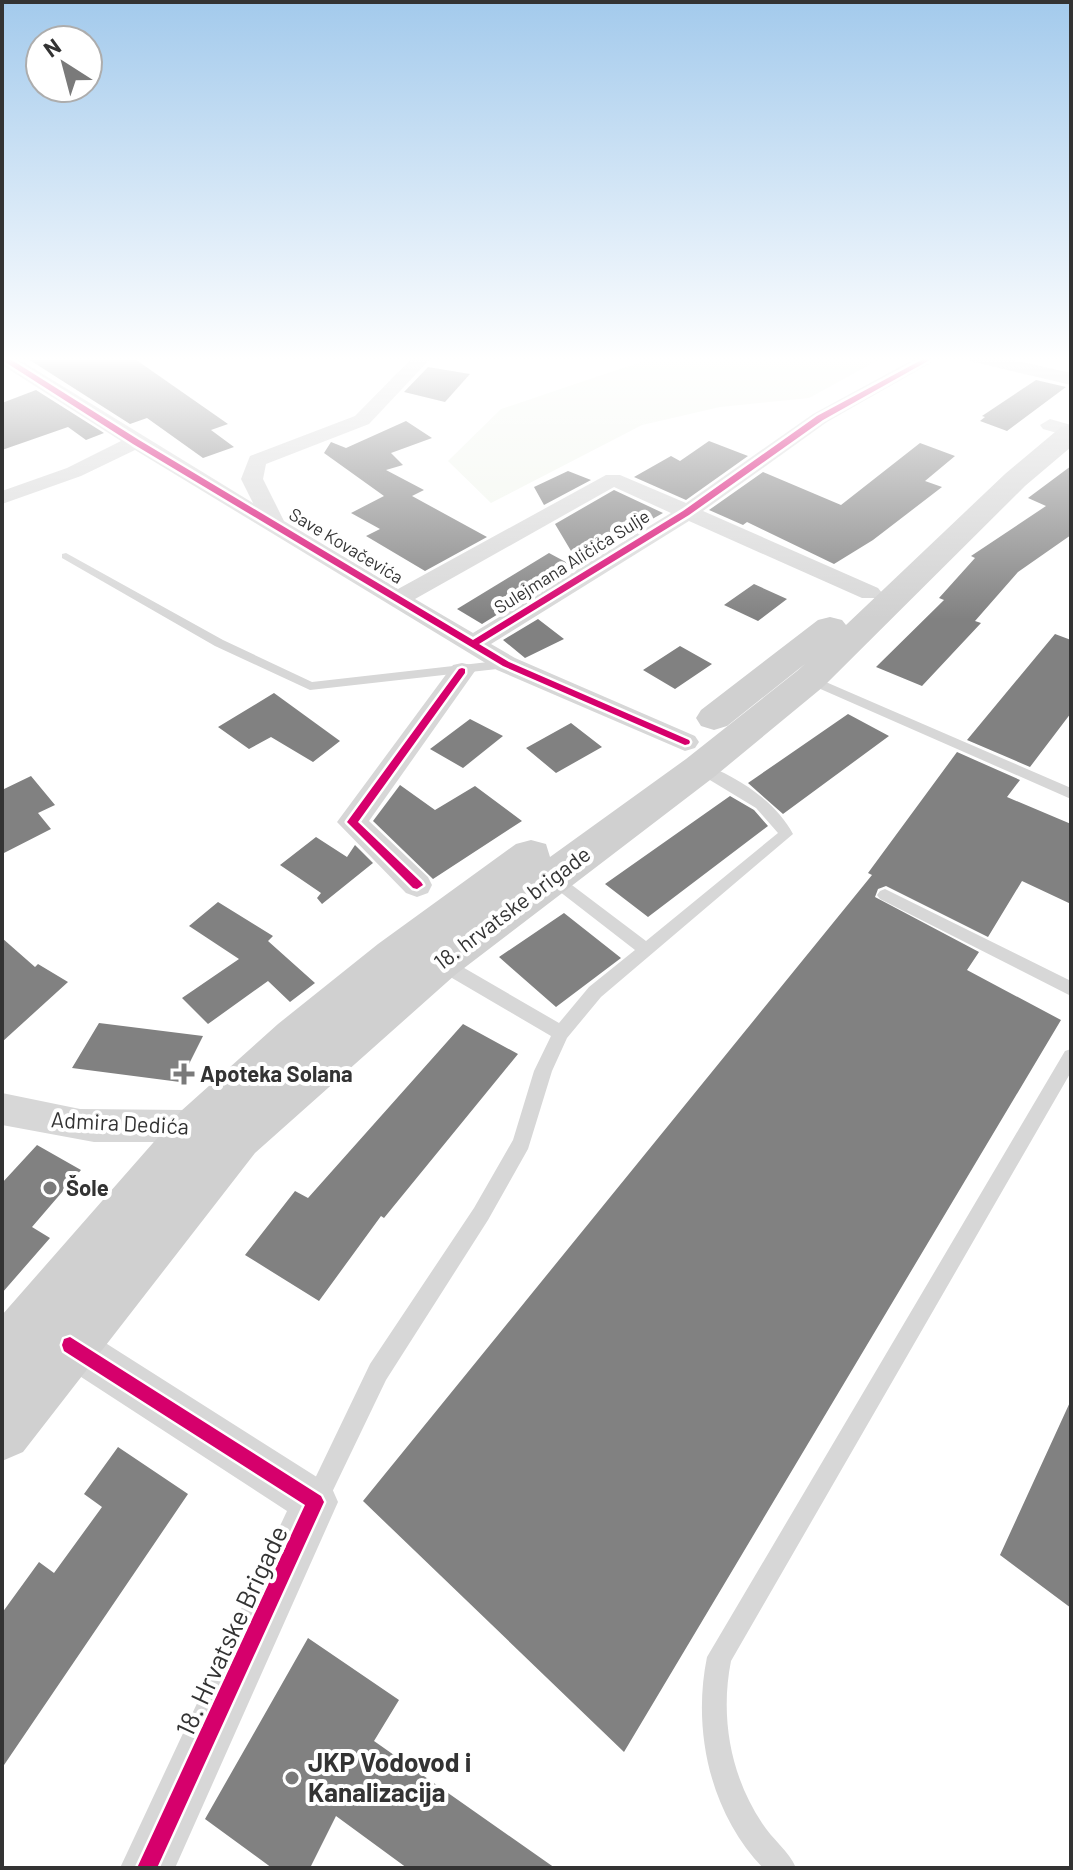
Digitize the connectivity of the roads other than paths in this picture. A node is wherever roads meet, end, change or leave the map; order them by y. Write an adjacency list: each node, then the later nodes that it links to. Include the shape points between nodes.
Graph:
1 (131, 444): 7 (street)
2 (140, 444): 9 (street, Save Kovačevića)
3 (298, 444): 9 (street, via 257,460 252,479)
4 (783, 444): 8 (street, Sulejmana Aličića Sulje)
5 (1042, 444): 11 (main road, 18. hrvatske brigade)
6 (1048, 444): 16 (main road, 18. hrvatske brigade, via 1015,480)
7 (2, 498)
8 (686, 513): 11 (street); 12 (street, Sulejmana Aličića Sulje, via 613,479); 13 (street, Sulejmana Aličića Sulje)
9 (275, 525): 12 (street, Save Kovačevića)
10 (66, 556): 15 (lane, via 219,643 310,686)
11 (870, 593): 16 (main road, 18. hrvatske brigade)
12 (398, 599): 13 (street, Save Kovačevića)
13 (473, 644): 14 (street, Save Kovačevića)
14 (506, 664): 15 (lane); 17 (street, Save Kovačevića)
15 (462, 671): 20 (street, via 352,822)
16 (794, 671): 17 (main road, 18. hrvatske brigade); 18 (lane)
17 (692, 755): 19 (main road, 18. hrvatske brigade); 22 (lane, via 782,823 786,834); 28 (main road, 18. hrvatske brigade, via 394,956 295,1038)
18 (1071, 794)
19 (551, 877): 22 (lane); 23 (main road, 18. hrvatske brigade)
20 (417, 885)
21 (885, 895): 24 (lane)
22 (645, 949): 25 (lane, via 595,992)
23 (439, 962): 25 (lane); 28 (main road, 18. hrvatske brigade, via 337,1047)
24 (1071, 989)
25 (561, 1033): 32 (lane, via 521,1143 378,1372)
26 (1071, 1056): 34 (lane, via 719,1657 713,1693 720,1758 754,1834)
27 (2, 1109): 28 (street, Admira Dedića, via 42,1120 108,1127 168,1124)
28 (218, 1132): 29 (main road, 18. hrvatske brigade); 30 (main road, 18. hrvatske brigade)
29 (70, 1345): 31 (main road, 18. hrvatske brigade); 32 (street)
30 (2, 1359)
31 (2, 1431)
32 (315, 1502): 33 (street, 18. Hrvatske Brigade)
33 (147, 1868)
34 (782, 1868)

